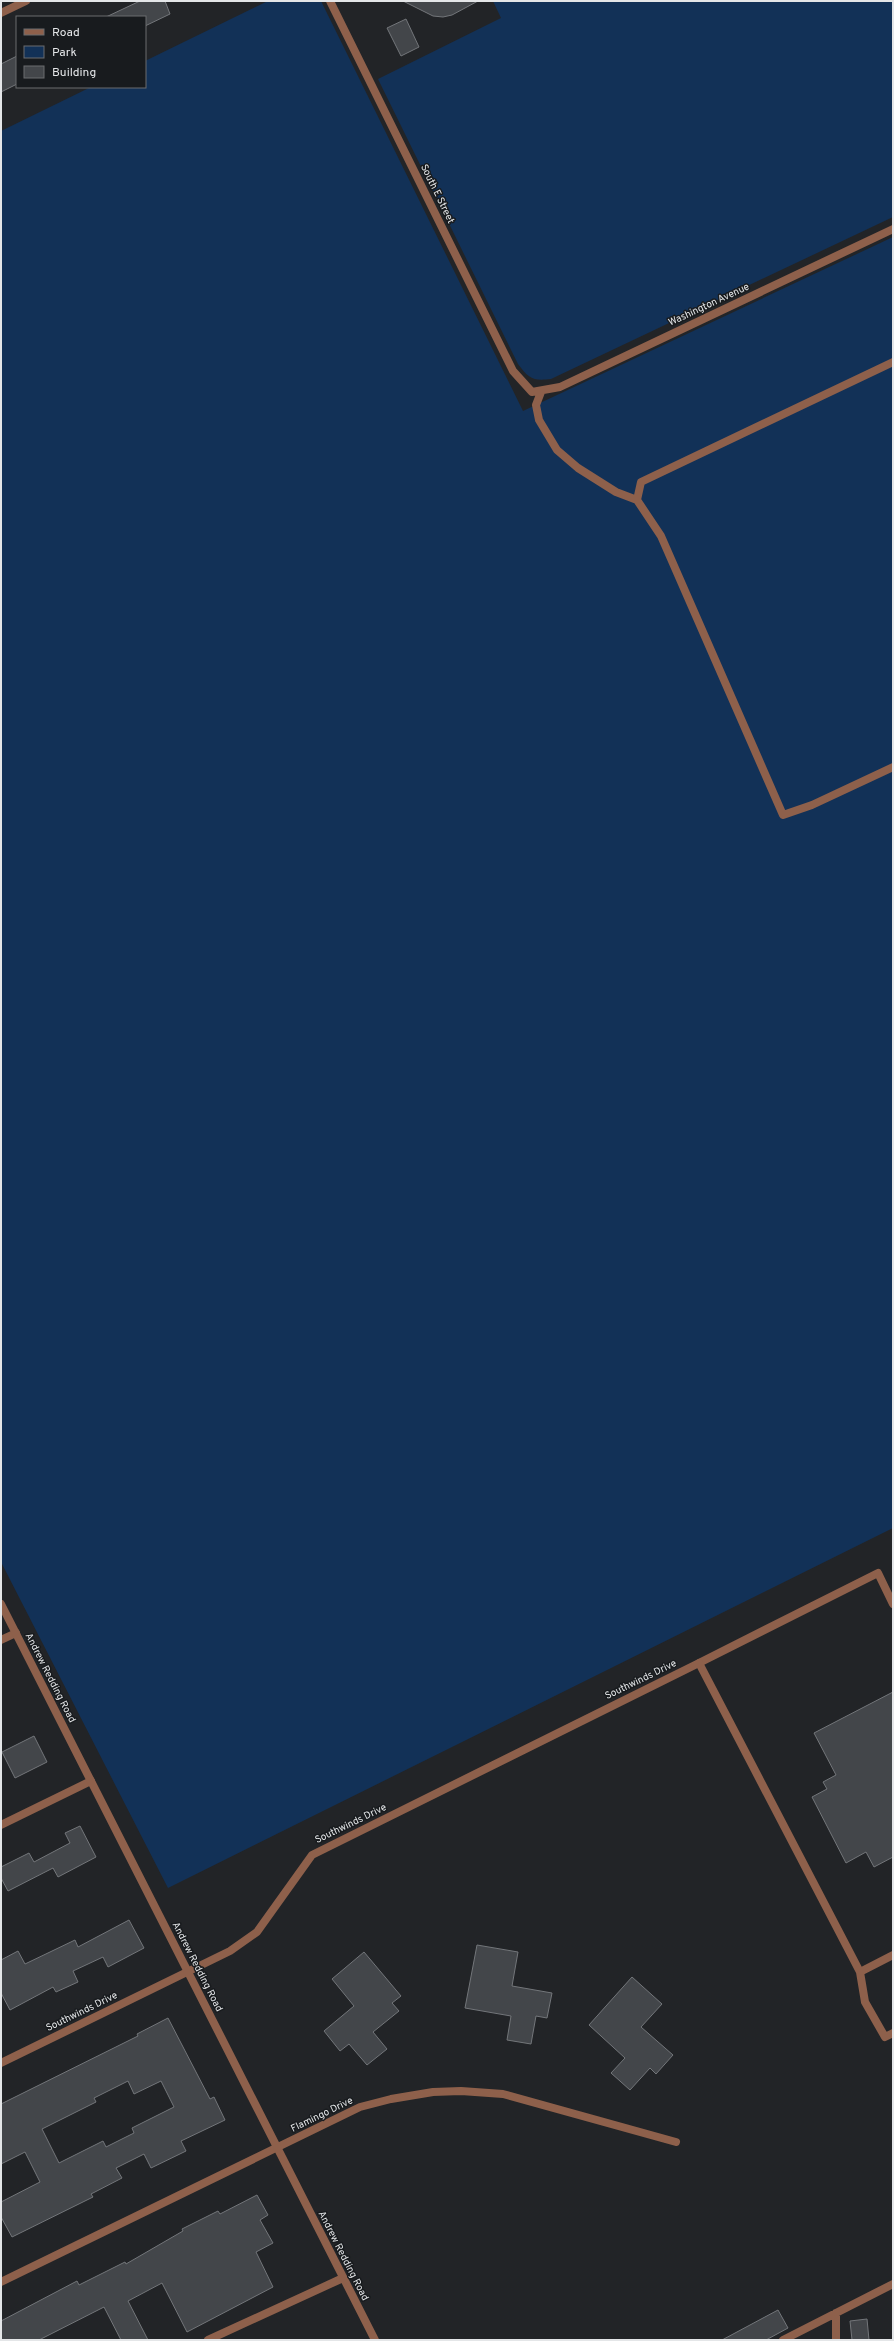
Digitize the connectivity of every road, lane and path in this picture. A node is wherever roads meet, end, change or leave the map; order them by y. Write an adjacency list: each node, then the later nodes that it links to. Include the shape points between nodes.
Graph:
1 (26, 1): 3 (street)
2 (330, 1): 6 (street, South E Street, via 513,371 521,383)
3 (1, 13)
4 (893, 229): 7 (street, Washington Avenue, via 560,387)
5 (893, 362): 8 (street, via 641,482)
6 (532, 392): 7 (street, Washington Avenue)
7 (541, 392): 8 (street, via 536,405 539,420 557,450 578,468 616,492)
8 (637, 500): 9 (street, via 660,536 783,815 812,805)
9 (893, 767)
10 (1, 1604): 12 (street, Andrew Redding Road)
11 (893, 1604): 14 (street, Southwinds Drive, via 878,1573)
12 (16, 1633): 13 (street); 15 (street, Andrew Redding Road)
13 (1, 1640)
14 (699, 1663): 18 (street, Southwinds Drive, via 312,1855 258,1932 230,1950); 19 (street)
15 (91, 1781): 16 (street); 18 (street, Andrew Redding Road)
16 (1, 1826)
17 (893, 1955): 19 (street)
18 (188, 1971): 21 (street, Southwinds Drive); 23 (street, Andrew Redding Road)
19 (860, 1972): 20 (street, via 865,2002 884,2037)
20 (893, 2033)
21 (1, 2063)
22 (676, 2142): 23 (street, Flamingo Drive, via 503,2094 461,2091 433,2092 360,2107)
23 (277, 2148): 24 (street, Andrew Redding Road); 25 (street, Flamingo Drive)
24 (343, 2278): 28 (street); 29 (street, Andrew Redding Road)
25 (1, 2282)
26 (893, 2284): 27 (street)
27 (836, 2313): 30 (street); 31 (street)
28 (208, 2340)
29 (375, 2340)
30 (782, 2340)
31 (836, 2340)

